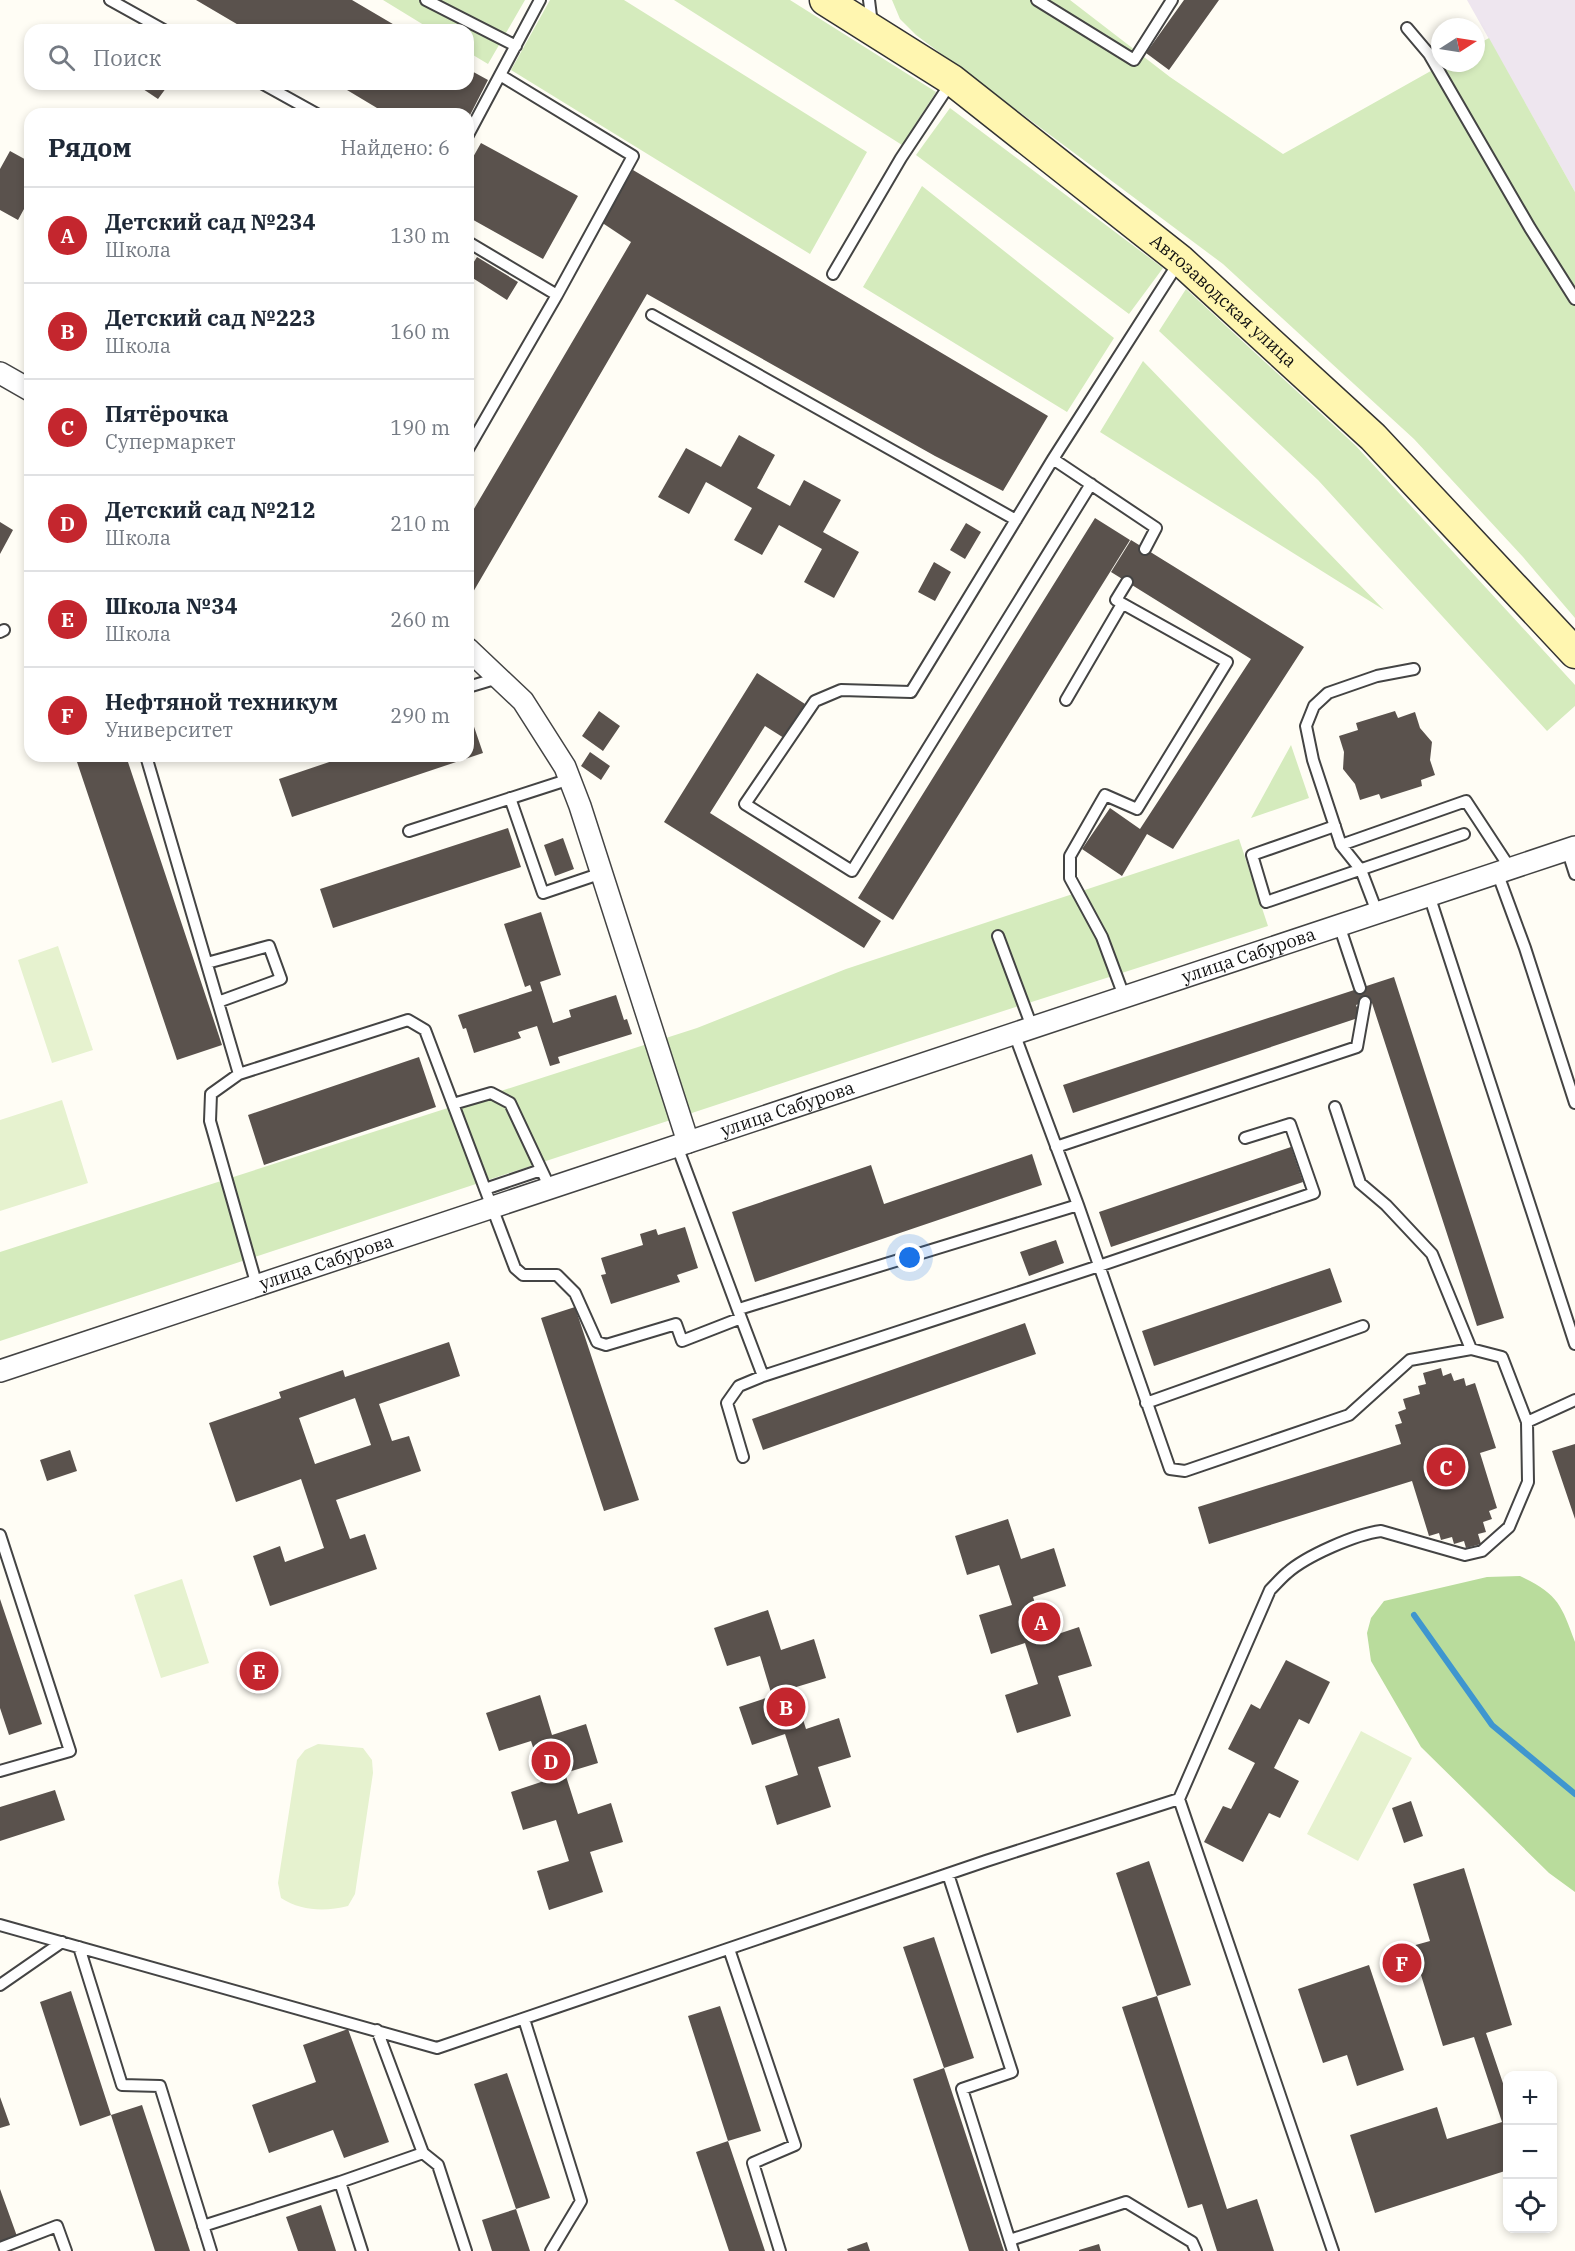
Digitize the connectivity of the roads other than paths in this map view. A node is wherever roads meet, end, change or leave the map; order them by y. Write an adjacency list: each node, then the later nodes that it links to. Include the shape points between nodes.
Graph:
1 (110, 0): 8 (lane)
2 (426, 0): 9 (lane)
3 (540, 0): 13 (lane)
4 (825, 0): 12 (main road, Автозаводская улица)
5 (869, 0): 12 (lane)
6 (1037, 0): 7 (lane, via 1134,60)
7 (1172, 0)
8 (153, 24)
9 (473, 24)
10 (474, 25): 13 (lane)
11 (1407, 28): 23 (lane, via 1429,54)
12 (873, 30): 15 (main road, Автозаводская улица)
13 (516, 46): 14 (lane)
14 (500, 75): 18 (lane); 22 (lane, via 633,156)
15 (952, 81): 20 (main road, Автозаводская улица); 21 (lane)
16 (274, 90): 17 (lane)
17 (306, 108)
18 (474, 124)
19 (474, 246): 22 (lane)
20 (1180, 260): 28 (lane); 34 (main road, Автозаводская улица, via 1373,437)
21 (833, 274)
22 (557, 295): 27 (lane)
23 (1575, 299)
24 (652, 315): 30 (lane)
25 (0, 373): 26 (street)
26 (24, 387)
27 (474, 439)
28 (1053, 459): 29 (lane); 30 (lane)
29 (1091, 484): 30 (lane, via 852,871 745,804 815,700 841,690 911,692); 31 (lane, via 1156,528)
30 (1016, 520)
31 (1145, 549)
32 (1127, 582): 33 (lane, via 1116,600)
33 (1122, 604): 39 (lane); 58 (lane, via 1227,663 1137,809 1105,795 1070,856 1070,878 1102,937)
34 (1575, 653)
35 (474, 655): 37 (street)
36 (1414, 669): 43 (lane, via 1377,676 1328,693 1314,706 1306,726)
37 (498, 678): 38 (lane); 41 (street, via 523,701)
38 (474, 685)
39 (1066, 700)
40 (148, 762): 56 (lane)
41 (570, 779): 42 (lane); 50 (street)
42 (510, 798): 44 (lane); 50 (lane, via 543,893)
43 (1335, 826): 46 (lane); 48 (lane, via 1252,855 1266,902)
44 (409, 831)
45 (1464, 834): 48 (lane)
46 (1341, 845): 48 (lane); 49 (lane, via 1466,801)
47 (1571, 848): 49 (street, улица Сабурова); 51 (lane)
48 (1361, 870): 53 (lane)
49 (1503, 870): 52 (street, улица Сабурова); 63 (lane)
50 (602, 873): 67 (street)
51 (1575, 874)
52 (1429, 895): 53 (street, улица Сабурова); 76 (lane)
53 (1377, 912): 54 (street, улица Сабурова)
54 (1339, 925): 57 (lane); 58 (street, улица Сабурова)
55 (998, 936): 61 (lane)
56 (207, 963): 59 (lane); 59 (lane, via 269,946 281,979)
57 (1360, 988)
58 (1124, 996): 61 (street, улица Сабурова)
59 (218, 1002): 62 (lane)
60 (1365, 1002): 68 (lane, via 1357,1047)
61 (1023, 1030): 67 (street, улица Сабурова); 68 (lane)
62 (239, 1074): 64 (lane, via 408,1020 425,1030); 73 (lane, via 211,1094 210,1121)
63 (1575, 1103)
64 (453, 1104): 69 (lane, via 491,1093 510,1103); 70 (lane)
65 (1335, 1107): 77 (lane, via 1360,1183 1386,1204 1432,1254)
66 (1245, 1138): 72 (lane, via 1290,1124 1314,1193)
67 (683, 1144): 69 (street, улица Сабурова); 74 (lane)
68 (1056, 1147): 71 (lane)
69 (545, 1179): 70 (street, улица Сабурова)
70 (488, 1198): 73 (street, улица Сабурова); 74 (lane, via 515,1268 523,1275 557,1275 575,1293 597,1342 606,1345 676,1324 682,1341)
71 (1078, 1205): 72 (lane); 74 (lane)
72 (1099, 1266): 79 (lane); 81 (lane)
73 (257, 1286): 78 (street, улица Сабурова)
74 (740, 1314): 79 (lane)
75 (1363, 1326): 81 (lane)
76 (1575, 1344)
77 (1471, 1349): 81 (lane, via 1410,1360 1349,1415 1185,1471 1170,1469); 82 (lane, via 1502,1357)
78 (0, 1371)
79 (763, 1376): 83 (lane, via 739,1386 726,1403)
80 (1575, 1400): 82 (lane)
81 (1146, 1403)
82 (1527, 1422): 86 (lane, via 1528,1482 1509,1527 1482,1551 1465,1555 1381,1531 1368,1532 1315,1555 1287,1572 1270,1590)
83 (743, 1457)
84 (0, 1535): 85 (lane, via 70,1751)
85 (0, 1771)
86 (1179, 1799): 87 (lane); 108 (lane)
87 (948, 1874): 91 (lane); 98 (lane, via 1012,2072 962,2089)
88 (0, 1925): 89 (lane)
89 (62, 1942): 90 (lane); 92 (lane)
90 (79, 1947): 94 (lane); 97 (lane, via 122,2085 160,2086)
91 (729, 1949): 93 (lane); 105 (lane, via 795,2145 753,2163)
92 (0, 1985)
93 (524, 2019): 94 (lane, via 437,2048); 104 (lane, via 581,2200)
94 (377, 2030): 95 (lane)
95 (423, 2152): 96 (lane); 103 (lane, via 438,2165)
96 (339, 2182): 97 (lane); 102 (lane)
97 (203, 2226): 101 (lane)
98 (1010, 2240): 106 (lane); 107 (lane, via 1126,2202 1192,2242)
99 (0, 2248): 100 (lane, via 57,2226)
100 (66, 2251)
101 (211, 2251)
102 (362, 2251)
103 (466, 2251)
104 (551, 2251)
105 (780, 2251)
106 (1013, 2251)
107 (1196, 2251)
108 (1333, 2251)

